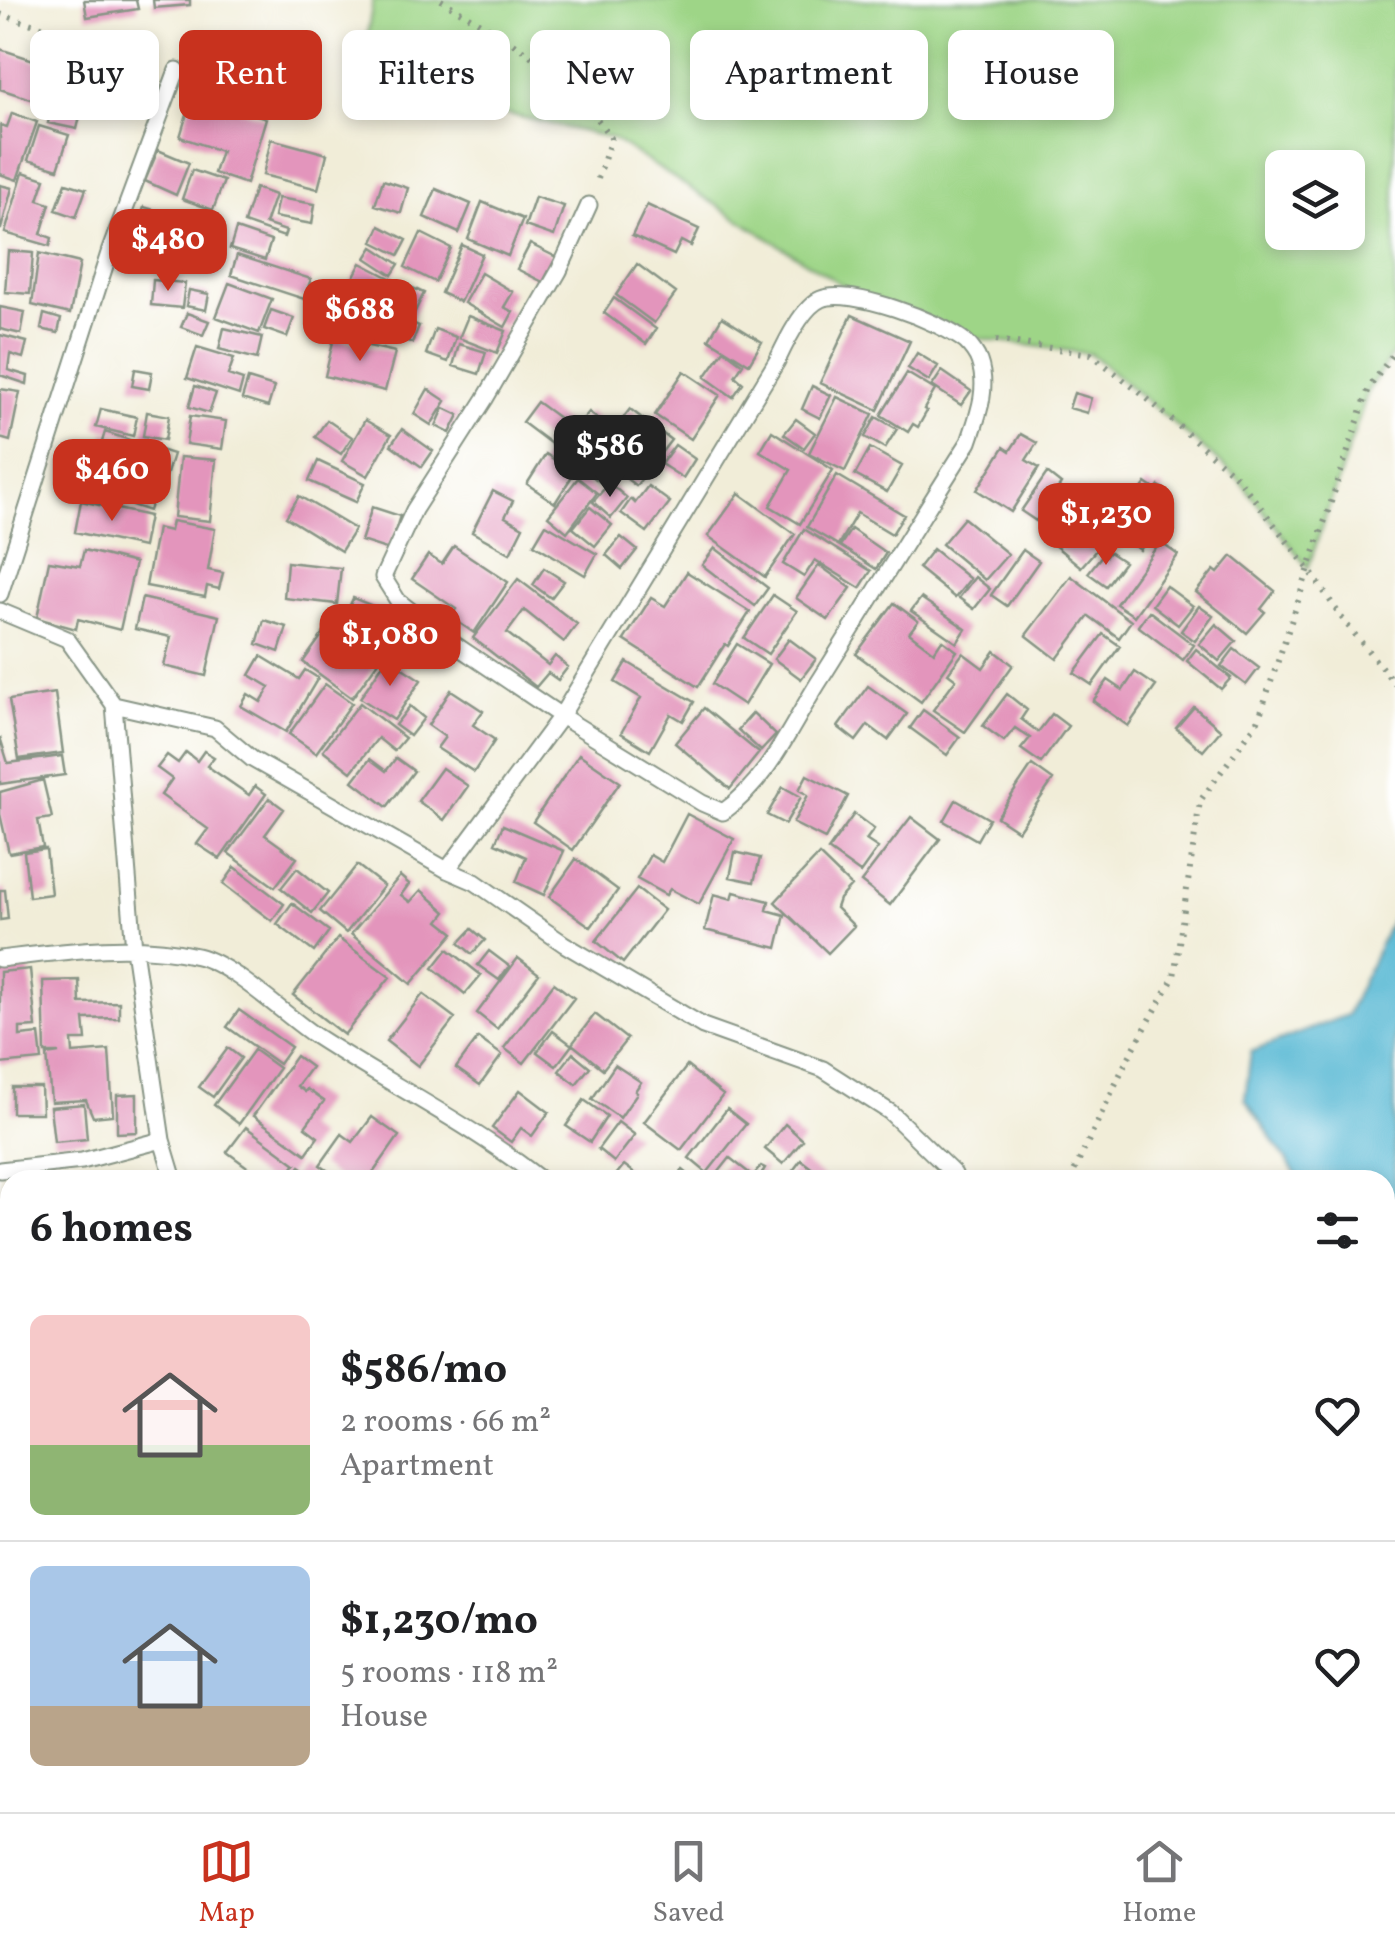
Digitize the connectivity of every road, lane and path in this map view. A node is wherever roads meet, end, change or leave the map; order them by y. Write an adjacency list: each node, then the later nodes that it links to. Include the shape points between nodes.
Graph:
1 (441, 0): 4 (path, via 572,86 611,138)
2 (0, 14): 3 (path)
3 (177, 70): 8 (lane, via 110,250)
4 (590, 205): 12 (lane, via 486,399 414,510 384,577 398,600 448,640)
5 (956, 334): 7 (path, via 1091,354 1238,477); 12 (lane, via 864,298 819,299 794,327); 12 (lane, via 978,358 985,384 968,442 785,741 738,801 723,812 702,803)
6 (1395, 351): 7 (path, via 1369,388)
7 (1308, 568): 10 (path); 21 (path, via 1258,721 1200,801 1174,977)
8 (0, 594)
9 (0, 610): 11 (lane, via 67,638)
10 (1395, 684)
11 (114, 705): 13 (lane, via 214,728 252,758); 14 (lane)
12 (561, 716): 13 (lane)
13 (447, 870): 20 (lane, via 703,1026 823,1068 890,1112)
14 (134, 949): 15 (lane); 16 (lane); 19 (lane, via 215,964)
15 (0, 960)
16 (162, 1140): 17 (lane, via 82,1161); 18 (lane)
17 (0, 1170)
18 (171, 1170)
19 (528, 1170)
20 (950, 1170)
21 (1075, 1170)

